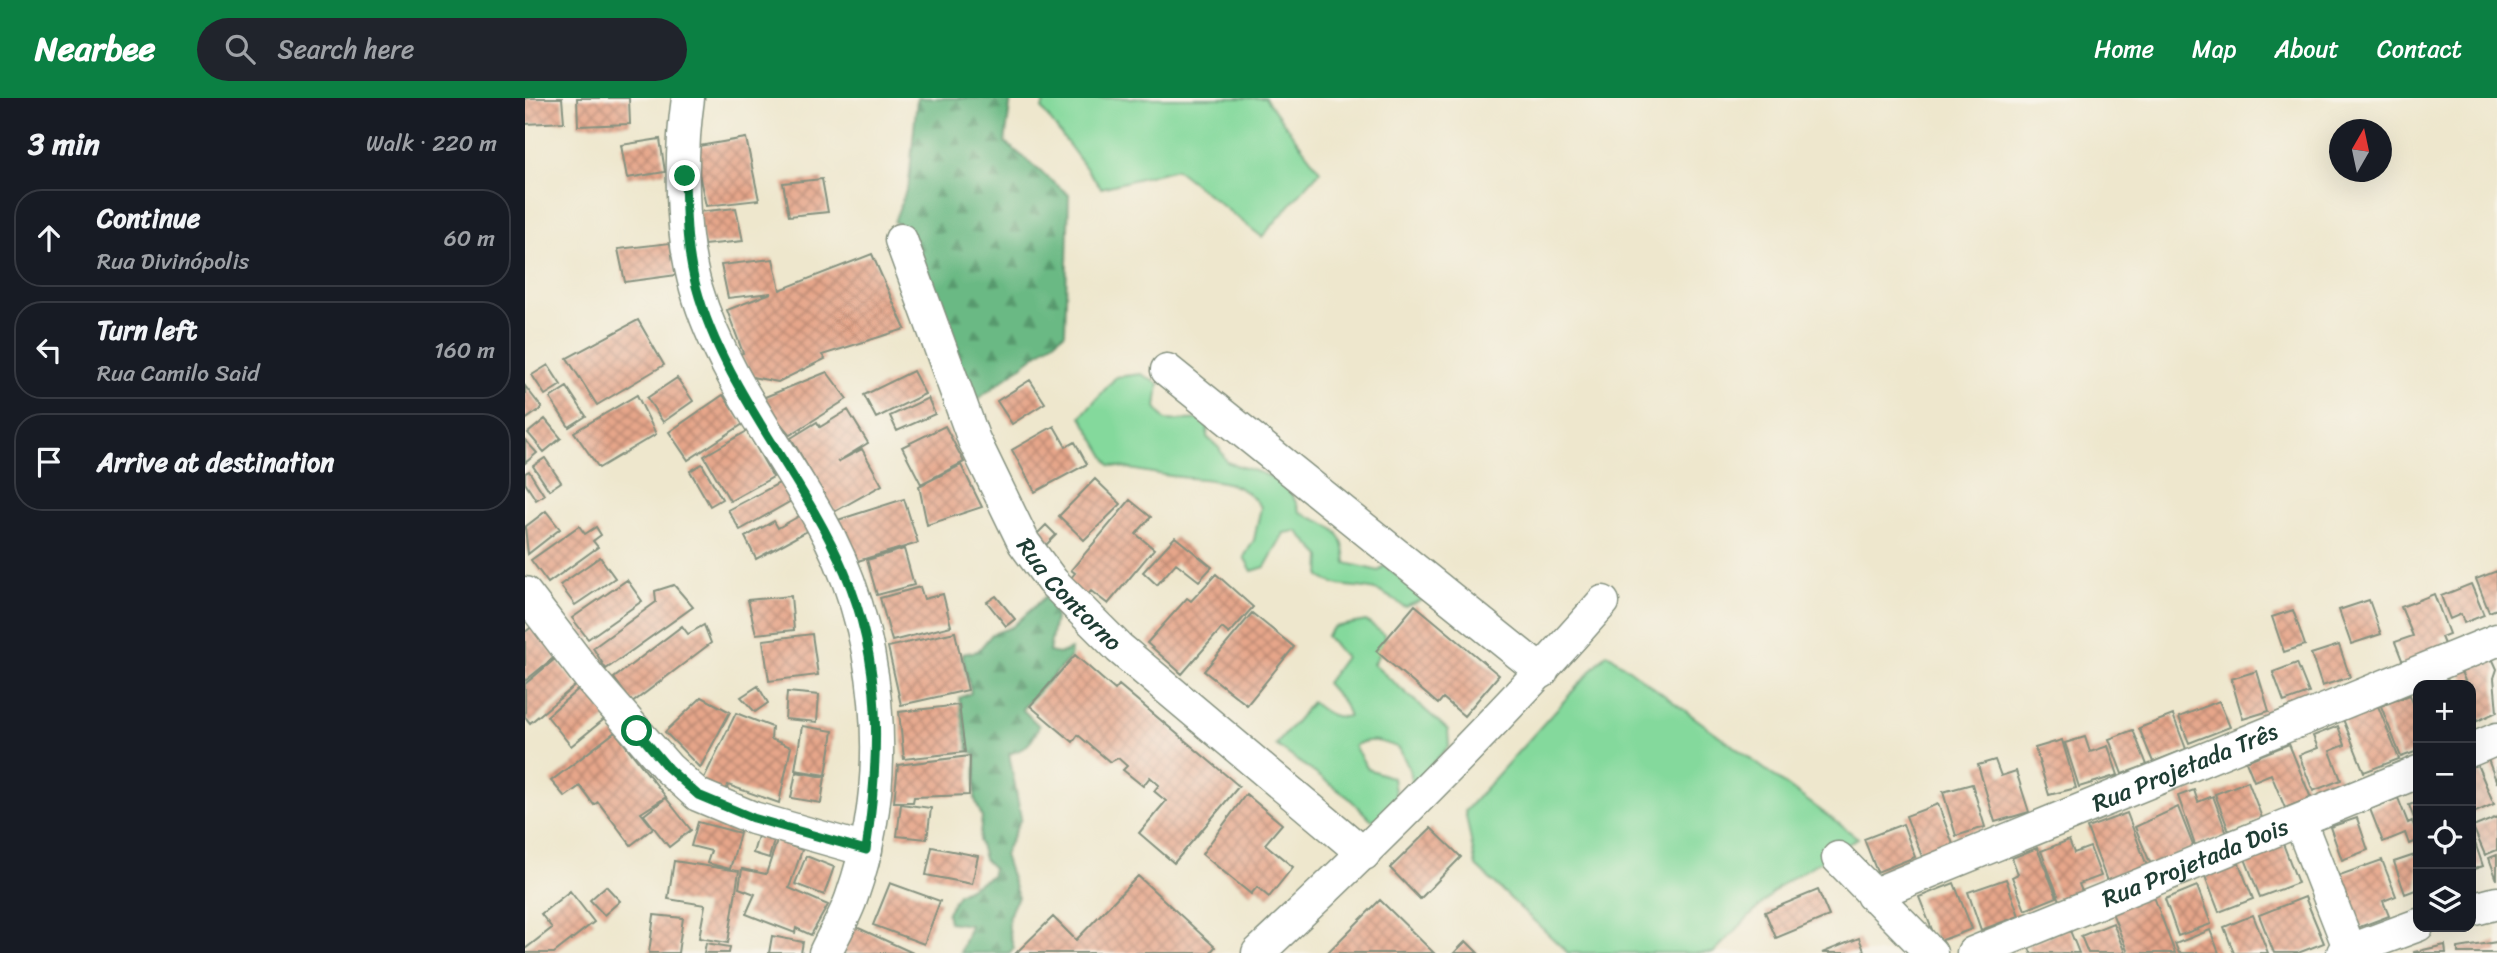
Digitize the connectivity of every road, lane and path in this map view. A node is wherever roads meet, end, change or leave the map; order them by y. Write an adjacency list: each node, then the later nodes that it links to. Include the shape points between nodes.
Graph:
1 (688, 98): 12 (street, via 686,242 696,288 720,351 820,518 846,575 860,622 874,684 877,732 876,784)
2 (901, 240): 13 (street, Rua Contorno, via 974,440 1024,543 1052,581 1119,648)
3 (1167, 370): 7 (street)
4 (525, 593): 12 (street, via 590,678 668,768 698,795 753,818)
5 (1603, 602): 7 (street)
6 (2497, 640): 15 (street, Rua Projetada Três)
7 (1542, 672): 13 (street)
8 (2497, 739): 9 (street)
9 (2476, 748)
10 (2413, 774): 11 (street, Rua Projetada Dois)
11 (2300, 822): 19 (street); 23 (street, Rua Projetada Dois)
12 (866, 850): 20 (street, via 852,897)
13 (1364, 854): 21 (street)
14 (1837, 858): 15 (street)
15 (1872, 895): 22 (street)
16 (2497, 903): 17 (street)
17 (2476, 909)
18 (2413, 927): 19 (street)
19 (2346, 952)
20 (825, 953)
21 (1258, 953)
22 (1931, 953)
23 (1973, 953)

